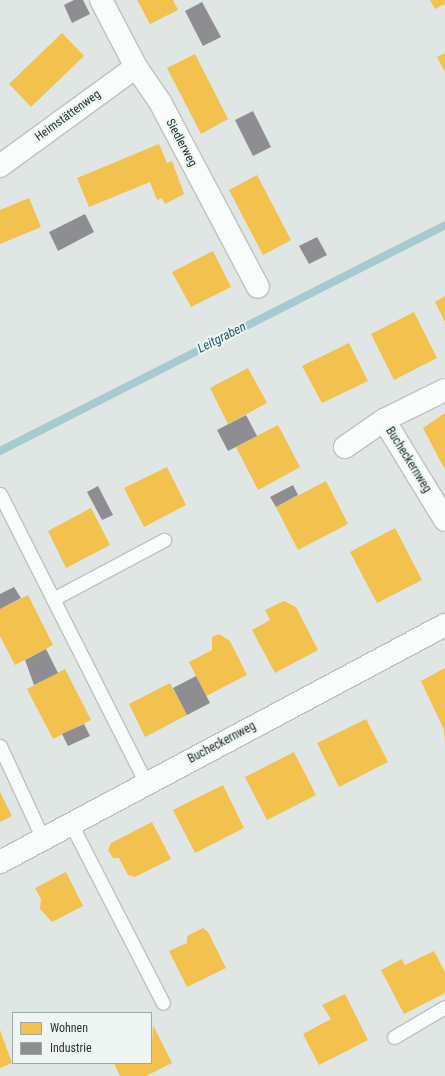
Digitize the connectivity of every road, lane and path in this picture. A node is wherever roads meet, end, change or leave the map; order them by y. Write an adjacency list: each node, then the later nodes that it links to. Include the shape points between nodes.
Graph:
1 (101, 0): 2 (street, Siedlerweg)
2 (136, 66): 3 (street, Heimstättenweg); 4 (street, Siedlerweg, via 160,102)
3 (0, 166)
4 (258, 287)
5 (445, 390): 6 (street)
6 (384, 420): 7 (street); 9 (street, Bucheckernweg)
7 (345, 447)
8 (0, 494): 11 (lane)
9 (445, 520)
10 (164, 540): 11 (lane)
11 (53, 599): 14 (lane)
12 (445, 625): 14 (street, Bucheckernweg)
13 (0, 746): 16 (lane)
14 (146, 783): 15 (street, Bucheckernweg)
15 (71, 824): 16 (street, Bucheckernweg); 18 (lane)
16 (43, 840): 17 (street, Bucheckernweg)
17 (0, 862)
18 (163, 1003)
19 (445, 1007): 20 (lane)
20 (394, 1037)

